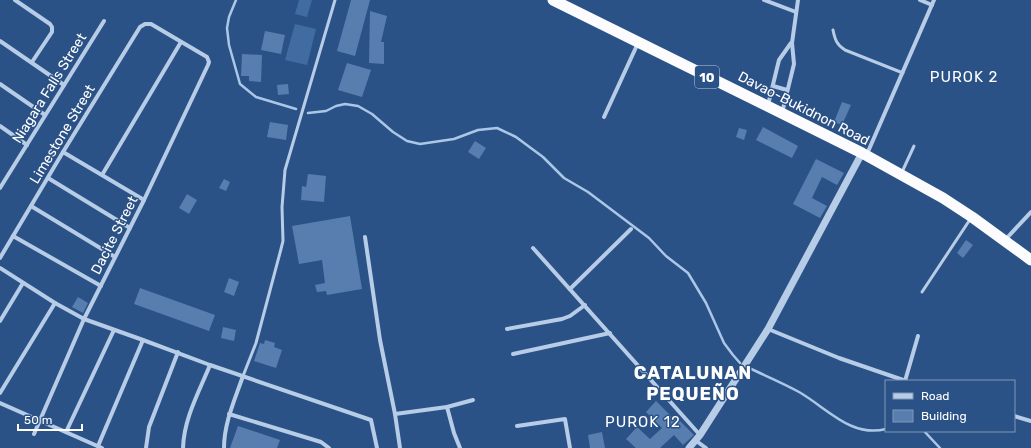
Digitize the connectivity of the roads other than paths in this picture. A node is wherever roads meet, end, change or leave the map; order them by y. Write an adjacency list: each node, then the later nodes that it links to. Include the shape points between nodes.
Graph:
1 (15, 0): 16 (street, via 52,27 52,32)
2 (335, 0): 66 (lane, via 285,170 283,241 256,343)
3 (764, 0): 9 (street)
4 (798, 0): 9 (street)
5 (920, 0): 8 (street)
6 (934, 0): 8 (street)
7 (559, 1): 14 (highway, Davao-Bukidnon Road / 10)
8 (932, 5): 17 (street)
9 (796, 12): 15 (street)
10 (104, 21): 19 (street, Niagara Falls Street)
11 (833, 30): 17 (lane, via 836,42 845,50)
12 (0, 41): 16 (street)
13 (181, 42): 29 (street, Limestone Street, via 151,24 140,27); 31 (street); 35 (street, Dacite Street, via 205,55 208,65)
14 (638, 42): 22 (highway, Davao-Bukidnon Road / 10); 25 (street)
15 (792, 43): 20 (street, via 779,60); 21 (street, via 794,64)
16 (32, 62): 19 (street)
17 (903, 73): 30 (street)
18 (0, 84): 24 (street)
19 (64, 85): 24 (street, Niagara Falls Street)
20 (772, 86): 21 (street); 22 (street)
21 (788, 90): 23 (street)
22 (767, 106): 23 (highway, Davao-Bukidnon Road / 10)
23 (781, 114): 30 (highway, Davao-Bukidnon Road / 10)
24 (45, 115): 27 (street, Niagara Falls Street)
25 (604, 117)
26 (0, 126): 27 (street)
27 (27, 145): 34 (street, Niagara Falls Street)
28 (914, 146): 32 (lane)
29 (63, 152): 31 (street); 33 (street, Limestone Street)
30 (864, 155): 32 (highway, Davao-Bukidnon Road / 10); 58 (street)
31 (102, 175): 35 (street)
32 (900, 175): 38 (highway, Davao-Bukidnon Road / 10)
33 (48, 178): 36 (street, Limestone Street); 39 (street)
34 (0, 188)
35 (144, 200): 39 (street, Dacite Street)
36 (32, 206): 41 (street, Limestone Street); 46 (street)
37 (1031, 212): 43 (street)
38 (972, 217): 43 (highway, Davao-Bukidnon Road / 10); 52 (lane)
39 (130, 228): 46 (street, Dacite Street)
40 (631, 229): 51 (street)
41 (13, 236): 45 (street, Limestone Street); 50 (street)
42 (365, 237): 74 (street, via 380,340)
43 (1004, 240): 47 (highway, Davao-Bukidnon Road / 10)
44 (533, 248): 51 (street)
45 (0, 258)
46 (116, 258): 50 (street, Dacite Street)
47 (1031, 260)
48 (0, 268): 49 (street)
49 (23, 283): 53 (street); 56 (street)
50 (101, 286): 55 (street, Dacite Street)
51 (570, 289): 54 (street)
52 (922, 292)
53 (55, 303): 55 (street); 69 (street)
54 (585, 305): 57 (street, via 562,320); 60 (street)
55 (84, 319): 59 (street); 76 (street, Dacite Street)
56 (0, 321)
57 (507, 328)
58 (768, 329): 67 (street, via 839,358); 81 (street)
59 (114, 330): 62 (street); 79 (street)
60 (610, 333): 64 (street); 81 (street)
61 (918, 336): 68 (street)
62 (143, 340): 63 (street); 82 (street)
63 (178, 352): 65 (street); 84 (street, via 148,427)
64 (513, 354)
65 (210, 365): 66 (street); 85 (street, via 189,414)
66 (243, 376): 73 (street); 88 (street, via 371,420)
67 (903, 380)
68 (906, 380)
69 (0, 393)
70 (473, 400): 72 (street)
71 (0, 403): 76 (street)
72 (447, 407): 74 (street); 90 (street)
73 (229, 414): 86 (street); 87 (street, via 321,442)
74 (395, 414): 89 (street)
75 (1015, 416): 77 (street)
76 (40, 421): 79 (street); 80 (street, Dacite Street)
77 (1031, 421)
78 (517, 426): 91 (street, via 565,419)
79 (66, 432): 82 (street)
80 (34, 434)
81 (697, 438): 92 (street); 93 (street)
82 (98, 446): 83 (street)
83 (102, 448)
84 (146, 448)
85 (183, 448)
86 (224, 448)
87 (329, 448)
88 (377, 448)
89 (400, 448)
90 (460, 448)
91 (570, 448)
92 (689, 448)
93 (706, 448)

